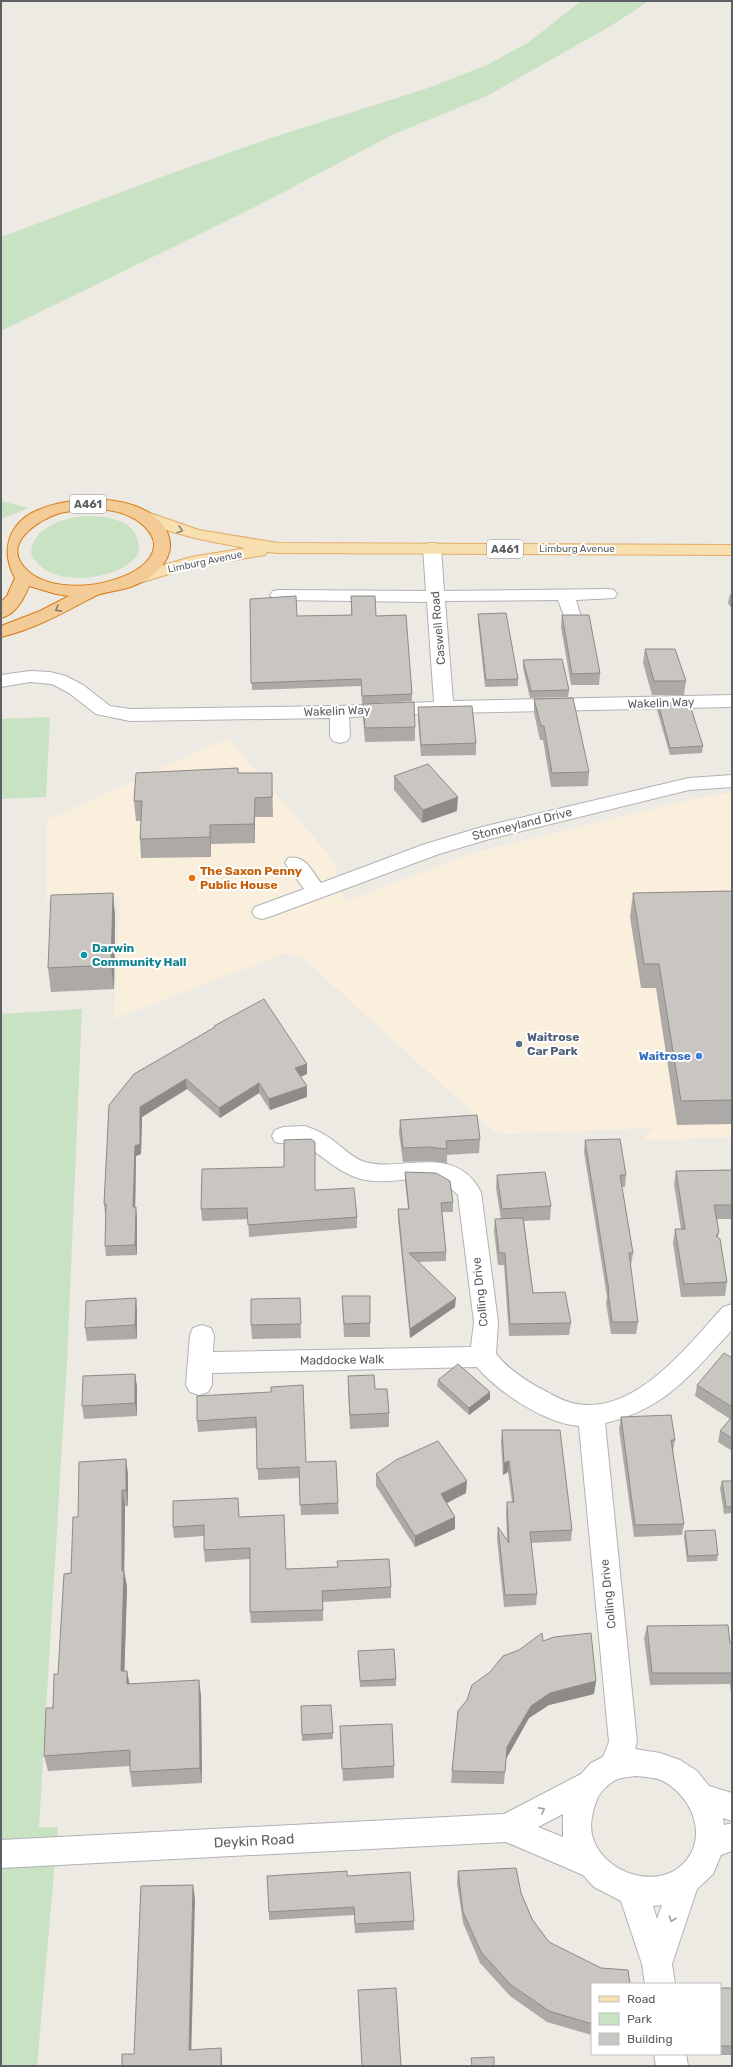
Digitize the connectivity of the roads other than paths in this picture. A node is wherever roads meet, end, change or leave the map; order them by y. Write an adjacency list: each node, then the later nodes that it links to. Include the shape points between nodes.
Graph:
1 (144, 516): 2 (highway, A461, via 121,507 87,504 52,510); 4 (main road, Limburg Avenue / A461, one-way to 4, via 198,535); 9 (highway, A461, via 160,533 162,550 155,564)
2 (33, 519): 3 (highway, A461); 8 (highway, A461, via 21,526 9,545 10,561)
3 (1, 528)
4 (278, 548): 5 (main road, Limburg Avenue / A461); 9 (main road, Limburg Avenue / A461, via 191,562)
5 (432, 548): 6 (main road, Limburg Avenue / A461); 13 (street, Caswell Road)
6 (732, 550)
7 (1, 568): 8 (highway, A461)
8 (22, 575): 10 (highway, A461, via 53,589); 15 (highway, via 15,598)
9 (132, 580): 10 (highway, A461)
10 (92, 591): 17 (highway, A461, one-way to 17, via 46,615)
11 (608, 594): 14 (street)
12 (280, 595): 13 (street, via 308,603)
13 (435, 595): 14 (street); 20 (street, Caswell Road)
14 (566, 595): 16 (street)
15 (1, 613)
16 (572, 617)
17 (1, 632)
18 (1, 681): 21 (street, Wakelin Way, via 30,676 49,678 67,683 104,711 130,715)
19 (732, 701): 20 (street, Wakelin Way)
20 (444, 707): 21 (street, Wakelin Way)
21 (339, 712): 22 (street)
22 (340, 738)
23 (732, 781): 25 (street, Stonneyland Drive, via 689,784 482,834 432,849)
24 (294, 863): 25 (street)
25 (317, 892): 26 (street, Stonneyland Drive)
26 (262, 912)
27 (283, 1136): 30 (street, Colling Drive, via 304,1135 326,1147 354,1169 370,1172 435,1170 453,1176 463,1184 469,1192 486,1322)
28 (732, 1314): 31 (street, via 678,1373 650,1396 611,1412)
29 (202, 1335): 30 (street, Maddocke Walk, via 200,1374)
30 (483, 1357): 31 (street, via 496,1373 511,1385 569,1414)
31 (591, 1415): 32 (street, Colling Drive)
32 (618, 1754): 33 (street); 34 (street, via 636,1762 659,1765 680,1776 690,1783)
33 (589, 1784): 36 (street, Deykin Road, one-way to 33); 39 (street, via 579,1802 575,1823 579,1844)
34 (700, 1797): 35 (street); 37 (street, via 708,1812 711,1828)
35 (732, 1807)
36 (507, 1828): 38 (street, Deykin Road); 39 (street, Deykin Road)
37 (721, 1840): 40 (street, via 697,1872)
38 (1, 1854)
39 (591, 1864): 41 (street, via 602,1876)
40 (685, 1882): 41 (street, via 669,1890 651,1893); 42 (street, one-way to 42)
41 (633, 1891): 42 (street)
42 (658, 1974)
43 (670, 2055): 44 (street)
44 (672, 2066)

